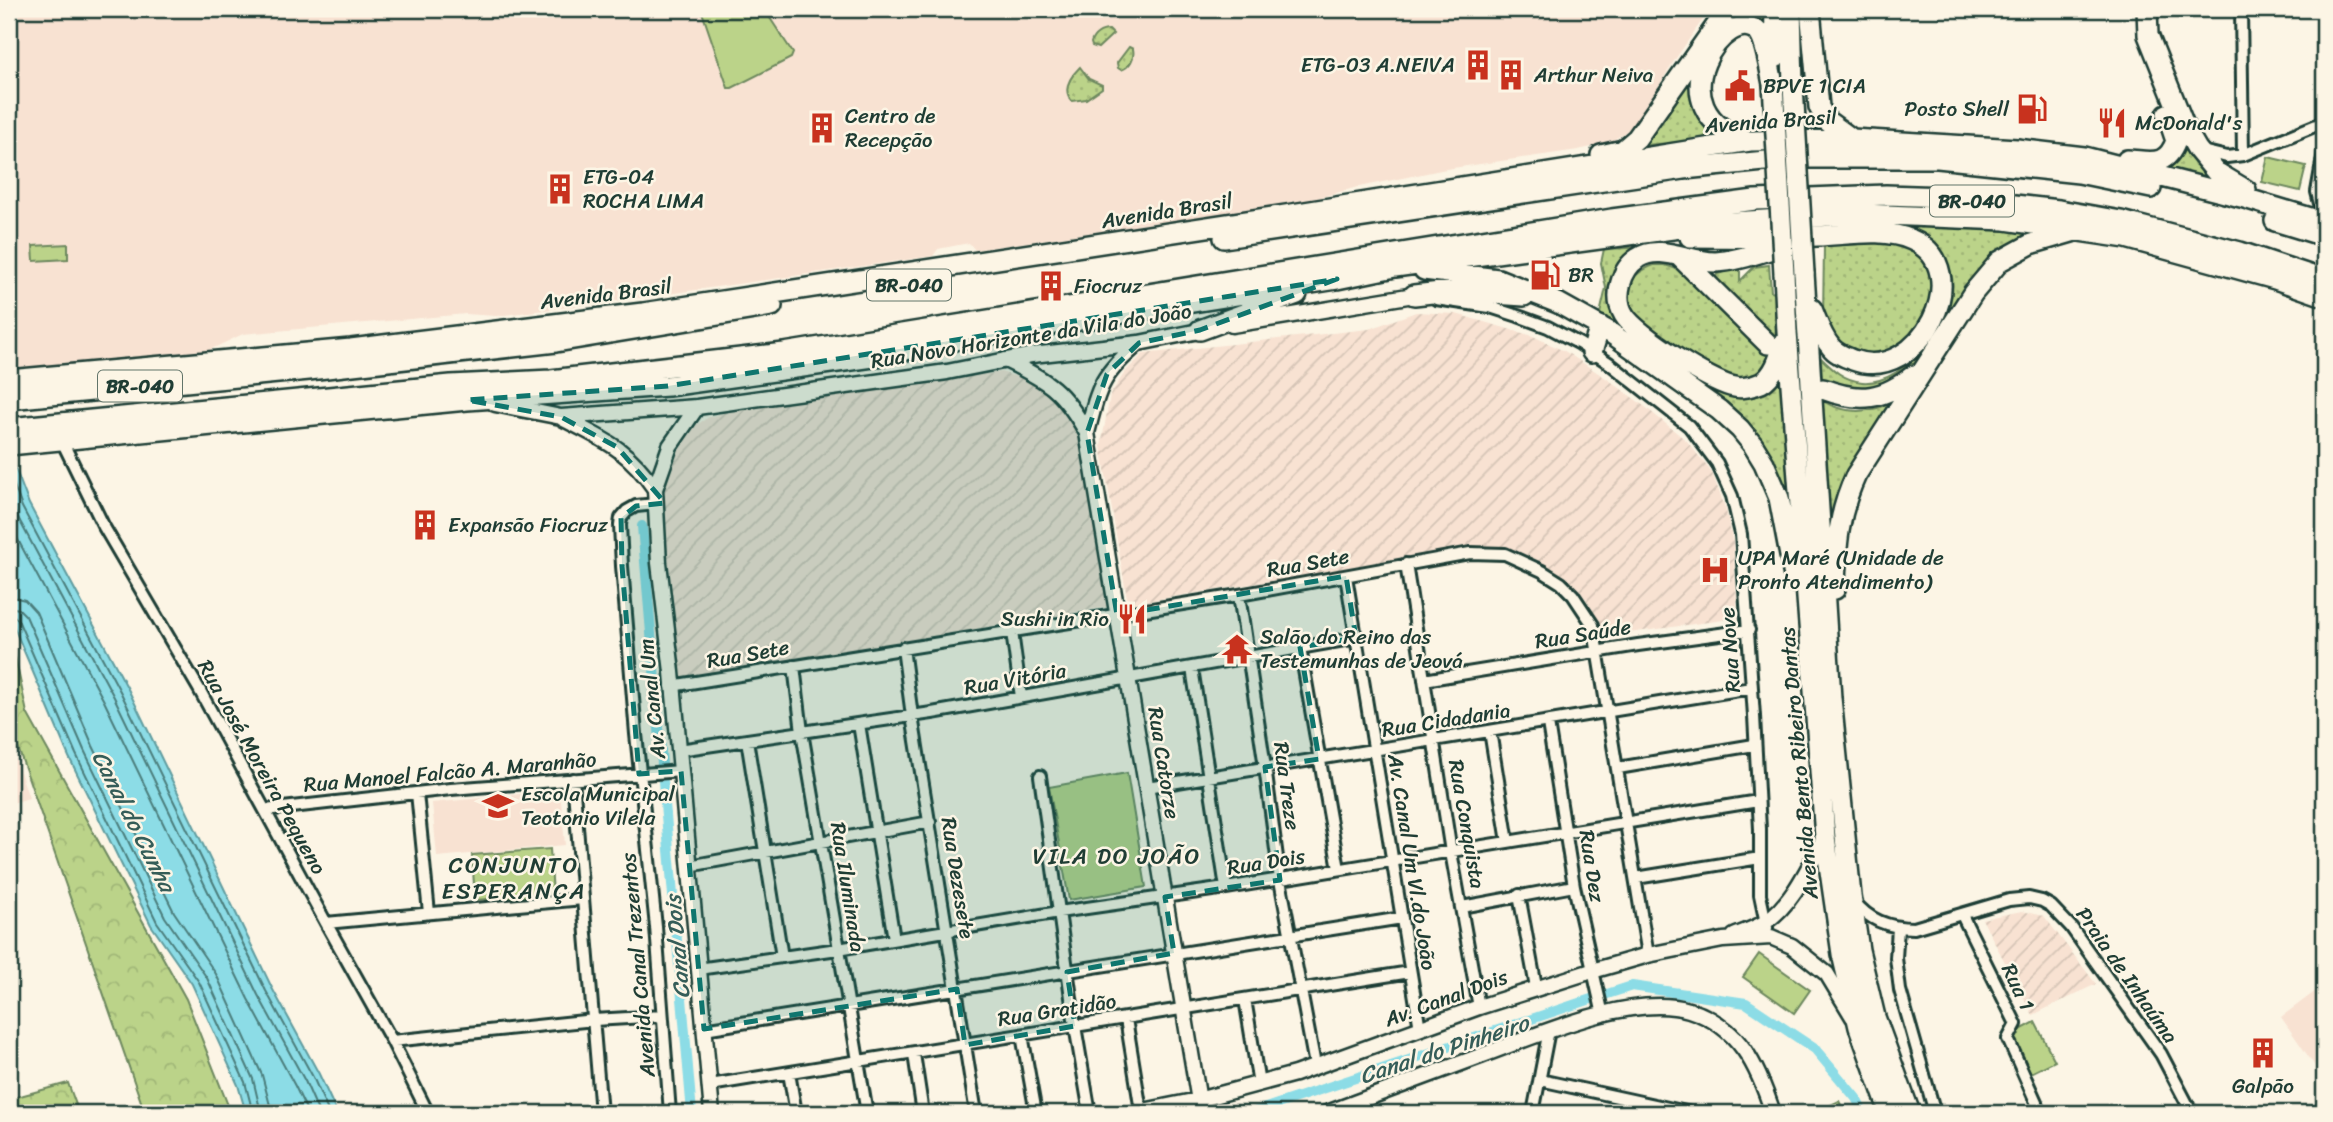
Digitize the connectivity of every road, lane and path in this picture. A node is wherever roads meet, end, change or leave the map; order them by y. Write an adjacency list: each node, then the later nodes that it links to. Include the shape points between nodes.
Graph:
1 (1728, 9): 17 (highway, via 1630,145)
2 (1775, 9): 8 (highway)
3 (1791, 9): 8 (highway)
4 (1810, 9): 10 (highway, via 1819,107 1826,120)
5 (2138, 9): 16 (highway, via 2143,50 2175,133 2174,146 2158,161)
6 (2147, 9): 13 (highway, via 2151,46)
7 (2241, 9): 15 (street)
8 (1783, 85): 11 (highway, via 1761,35 1746,26 1726,34 1704,61 1699,84 1706,110 1723,129); 27 (highway, bridge)
9 (2324, 122): 15 (street)
10 (1852, 139): 11 (highway, Avenida Brasil); 12 (highway, Avenida Brasil)
11 (1750, 141): 17 (highway, Avenida Brasil)
12 (1884, 141): 16 (highway, Avenida Brasil); 18 (highway, via 1764,148 1614,173)
13 (2197, 149): 15 (street, via 2219,156); 19 (highway, via 2224,178)
14 (2324, 152): 20 (street, via 2317,192)
15 (2243, 155)
16 (2084, 158): 19 (highway, Avenida Brasil)
17 (1518, 178): 45 (highway, Avenida Brasil, via 643,313)
18 (1570, 186): 23 (highway, Avenida Brasil / BR-040, via 1795,158 1938,158 2126,182); 45 (highway, Avenida Brasil / BR-040, via 1083,257 556,342 309,370)
19 (2280, 208): 20 (highway, Avenida Brasil)
20 (2324, 221)
21 (2078, 230): 24 (highway, via 2005,220 1863,214 1717,223); 32 (highway, via 2126,238); 43 (highway, via 2031,244 2000,261)
22 (1817, 236): 24 (highway); 25 (highway, via 1718,262); 31 (highway, via 1899,235 1915,241 1939,270 1939,306 1906,353 1880,365 1866,364 1831,348)
23 (2324, 236)
24 (1610, 237): 26 (highway)
25 (1680, 257): 36 (highway, via 1651,253 1638,258 1626,271 1619,292 1623,315 1673,356 1721,383 1748,387 1762,383 1771,373); 38 (highway)
26 (1395, 267): 28 (highway); 33 (highway, via 1498,279)
27 (1791, 274): 31 (highway, Avenida Bento Ribeiro Dantas); 36 (highway, Avenida Bento Ribeiro Dantas)
28 (1337, 279): 35 (highway); 41 (highway)
29 (2324, 279): 40 (highway, BR-040, via 2239,252 2059,210 1885,195 1755,200)
30 (1414, 295): 33 (highway, via 1501,293); 35 (street, Rua Novo Horizonte da Vila do João); 39 (street, Rua Novo Horizonte da Vila do João, via 1490,307 1548,327)
31 (1806, 295): 77 (highway, Avenida Bento Ribeiro Dantas)
32 (2324, 296)
33 (1558, 303): 34 (highway)
34 (1600, 326): 39 (highway); 69 (highway, via 1719,410 1753,445 1779,498)
35 (1200, 330): 37 (street, Rua Novo Horizonte da Vila do João)
36 (1787, 332): 69 (highway, Avenida Bento Ribeiro Dantas)
37 (1139, 343): 42 (street, Rua Novo Horizonte da Vila do João); 53 (street, Rua Catorze, via 1120,359 1098,389)
38 (1768, 344)
39 (1592, 352): 62 (street, Rua Nove, via 1689,426 1717,463 1732,496 1741,534)
40 (784, 353): 41 (highway); 52 (highway, BR-040, via 551,380 451,385)
41 (873, 357): 48 (highway, via 668,386)
42 (1005, 360): 49 (street, Rua Novo Horizonte da Vila do João); 53 (street, Rua Catorze, via 1061,393)
43 (1923, 368): 46 (highway, via 1882,395 1855,398); 77 (highway, via 1856,475 1839,521)
44 (9, 380): 45 (highway, Avenida Brasil)
45 (34, 387): 47 (highway, Avenida Brasil / BR-040)
46 (1823, 389)
47 (9, 399)
48 (467, 400): 50 (street, Rua Novo Horizonte da Vila do João); 54 (highway)
49 (697, 407): 50 (street, Rua Novo Horizonte da Vila do João); 56 (street, via 670,446)
50 (561, 417): 56 (street, via 617,447)
51 (9, 428): 52 (highway, BR-040)
52 (37, 433): 54 (highway); 55 (highway)
53 (1087, 433): 61 (street, Rua Catorze)
54 (61, 439): 100 (street, Rua José Moreira Pequeno, via 104,527)
55 (9, 445)
56 (655, 489): 57 (street, Av. Canal Um)
57 (656, 504): 74 (street, Av. Canal Um); 93 (street, Avenida Canal Trezentos, via 627,511 620,525)
58 (1406, 564): 59 (street, Rua Sete); 67 (street, Rua Sete, via 1470,553 1519,558 1573,595 1593,625); 73 (street, Rua Conquista)
59 (1346, 576): 60 (street, Rua Sete); 64 (street, Av. Canal Um Vl.do João)
60 (1238, 595): 61 (street, Rua Sete); 68 (street, Rua Treze)
61 (1117, 615): 63 (street, Rua Sete); 72 (street, Rua Catorze)
62 (1749, 630): 67 (street, Rua Saúde); 75 (street, Rua Nove)
63 (1012, 632): 66 (street, Rua Sete); 76 (street)
64 (1356, 638): 65 (street, Rua Vitória); 88 (street, Av. Canal Um Vl.do João)
65 (1300, 647): 68 (street, Rua Vitória); 89 (street)
66 (903, 648): 70 (street, Rua Sete); 79 (street, Rua Dezesete)
67 (1599, 651): 73 (street, Rua Saúde); 78 (street, Rua Sete)
68 (1247, 657): 71 (street, Rua Vitória); 90 (street, Rua Treze)
69 (1812, 664): 105 (highway, Avenida Bento Ribeiro Dantas)
70 (794, 666): 74 (street, Rua Sete); 83 (street, Rua Iluminada)
71 (1192, 668): 72 (street, Rua Vitória); 95 (street)
72 (1128, 678): 76 (street, Rua Vitória); 97 (street, Rua Catorze)
73 (1424, 680): 85 (street, Rua Conquista)
74 (671, 686): 87 (street, Av. Canal Um)
75 (1751, 688): 78 (street, Rua Cidadania); 86 (street, Rua Nove)
76 (1021, 697): 79 (street, Rua Vitória)
77 (1831, 698): 119 (highway, Avenida Bento Ribeiro Dantas)
78 (1609, 711): 80 (street, Rua Cidadania); 91 (street, Rua Sete)
79 (912, 716): 81 (street, Rua Vitória); 102 (street, Rua Dezesete)
80 (1548, 723): 82 (street, Rua Cidadania); 104 (street, Rua Dez)
81 (859, 724): 83 (street, Rua Vitória); 103 (street)
82 (1490, 731): 85 (street, Rua Cidadania); 107 (street)
83 (803, 732): 84 (street, Rua Vitória); 106 (street, Rua Iluminada)
84 (747, 740): 87 (street, Rua Vitória); 108 (street)
85 (1433, 741): 88 (street, Rua Cidadania); 109 (street, Rua Conquista)
86 (1754, 745): 91 (street); 99 (street, Rua Nove)
87 (679, 750): 92 (street, Av. Canal Um)
88 (1375, 751): 89 (street, Rua Cidadania); 111 (street, Av. Canal Um Vl.do João)
89 (1319, 759): 90 (street, Rua Cidadania); 113 (street)
90 (1265, 767): 95 (street, Rua Cidadania); 115 (street, Rua Treze)
91 (1618, 768): 101 (street, Rua Sete)
92 (681, 772): 93 (street, Rua Manoel Falcão A. Maranhão); 112 (street, Av. Canal Um)
93 (639, 774): 96 (street, Rua Manoel Falcão A. Maranhão); 151 (street, Avenida Canal Trezentos)
94 (1040, 776): 123 (street)
95 (1210, 777): 97 (street, Rua Cidadania); 117 (street)
96 (573, 779): 98 (street, Rua Manoel Falcão A. Maranhão); 121 (street)
97 (1147, 788): 120 (street, Rua Catorze)
98 (417, 793): 100 (street, Rua Manoel Falcão A. Maranhão); 124 (street)
99 (1758, 801): 101 (street, Rua Dois); 110 (street, Rua Nove)
100 (265, 810): 127 (street, Rua José Moreira Pequeno)
101 (1627, 821): 104 (street, Rua Dois); 114 (street, Rua Sete)
102 (930, 822): 103 (street); 130 (street, Rua Dezesete)
103 (876, 832): 106 (street); 133 (street)
104 (1567, 834): 107 (street, Rua Dois); 116 (street, Rua Dez)
105 (1825, 837): 128 (street, via 1788,900); 155 (highway, Avenida Bento Ribeiro Dantas, via 1842,954)
106 (822, 841): 108 (street); 135 (street, Rua Iluminada)
107 (1508, 842): 109 (street, Rua Dois)
108 (765, 852): 112 (street); 138 (street)
109 (1451, 852): 111 (street, Rua Dois); 122 (street, Rua Conquista)
110 (1760, 858): 114 (street); 128 (street, Rua Nove)
111 (1392, 862): 113 (street, Rua Dois); 126 (street, Av. Canal Um Vl.do João)
112 (689, 866): 139 (street, Av. Canal Um)
113 (1339, 869): 115 (street, Rua Dois)
114 (1636, 878): 137 (street, Rua Sete)
115 (1280, 880): 117 (street, Rua Dois); 131 (street, Rua Treze)
116 (1574, 886): 118 (street); 140 (street, Rua Dez)
117 (1226, 888): 120 (street, Rua Dois)
118 (1519, 895): 122 (street); 143 (street)
119 (1851, 896): 129 (street, via 1867,915); 186 (highway, Avenida Bento Ribeiro Dantas, via 1875,1017)
120 (1165, 897): 123 (street, Rua Dois); 136 (street, Rua Catorze)
121 (583, 899): 124 (street); 153 (street)
122 (1462, 907): 148 (street, Rua Conquista)
123 (1059, 912): 130 (street, Rua Dois); 141 (street)
124 (429, 914): 127 (street)
125 (1962, 915): 129 (street, Praia de Inhaúma); 188 (street, Rua 1, via 2016,1024 2008,1039); 189 (street, Praia de Inhaúma, via 2029,898 2042,901 2062,916 2161,1054)
126 (1402, 918): 131 (street); 142 (street, Av. Canal Um Vl.do João)
127 (326, 923): 160 (street, Rua José Moreira Pequeno)
128 (1764, 923): 132 (street); 134 (street)
129 (1898, 928): 187 (street, via 1900,990)
130 (946, 931): 133 (street, Rua Dois); 144 (street, Rua Dezesete)
131 (1292, 935): 136 (street); 145 (street, Rua Treze)
132 (1771, 937): 134 (street); 155 (street, via 1792,946 1827,974)
133 (894, 939): 135 (street, Rua Dois)
134 (1724, 940): 137 (street, Av. Canal Dois)
135 (838, 949): 138 (street, Rua Dois); 147 (street, Rua Iluminada)
136 (1174, 953): 141 (street); 149 (street, Rua Catorze)
137 (1648, 955): 140 (street, Av. Canal Dois)
138 (782, 957): 139 (street, Rua Dois)
139 (698, 969): 156 (street, Av. Canal Um)
140 (1592, 971): 143 (street, Av. Canal Dois); 150 (street, Rua Dez)
141 (1067, 972): 144 (street); 154 (street)
142 (1410, 972): 145 (street, Rua Gratidão); 157 (street, Av. Canal Um Vl.do João)
143 (1536, 988): 148 (street, Av. Canal Dois)
144 (957, 989): 147 (street); 161 (street, Rua Dezesete)
145 (1300, 991): 146 (street, Rua Gratidão); 164 (street, Rua Treze)
146 (1245, 999): 149 (street, Rua Gratidão); 167 (street)
147 (848, 1006): 156 (street); 163 (street, Rua Iluminada)
148 (1479, 1007): 157 (street, Av. Canal Dois)
149 (1182, 1010): 152 (street, Rua Gratidão); 169 (street, Rua Catorze)
150 (1603, 1015): 158 (street); 184 (street, via 1672,1007 1719,1025 1735,1037 1755,1065)
151 (662, 1016): 153 (street); 173 (street, Avenida Canal Trezentos)
152 (1126, 1018): 154 (street, Rua Gratidão); 170 (street)
153 (594, 1020): 160 (street); 172 (street)
154 (1075, 1026): 159 (street, Rua Gratidão); 180 (street)
155 (1859, 1027): 185 (highway, Avenida Bento Ribeiro Dantas)
156 (704, 1029): 168 (street, Av. Canal Um)
157 (1420, 1029): 164 (street, Av. Canal Dois)
158 (1549, 1030): 166 (street); 181 (street)
159 (1022, 1034): 161 (street, Rua Gratidão); 179 (street)
160 (392, 1041): 171 (street, Rua José Moreira Pequeno)
161 (965, 1045): 162 (street, Rua Gratidão); 178 (street, Rua Dezesete)
162 (914, 1054): 163 (street, Rua Gratidão); 177 (street)
163 (858, 1062): 165 (street, Rua Gratidão); 176 (street, Rua Iluminada)
164 (1315, 1065): 167 (street, Av. Canal Dois)
165 (789, 1073): 168 (street, Rua Gratidão); 175 (street)
166 (1540, 1080): 182 (street); 183 (street)
167 (1259, 1084): 169 (street, Av. Canal Dois)
168 (710, 1086): 174 (street, Av. Canal Um)
169 (1199, 1107): 170 (street)
170 (1137, 1112)
171 (428, 1113)
172 (601, 1113)
173 (670, 1113)
174 (712, 1113)
175 (796, 1113)
176 (867, 1113)
177 (923, 1113)
178 (976, 1113)
179 (1036, 1113)
180 (1090, 1113)
181 (1327, 1113)
182 (1533, 1113)
183 (1691, 1113)
184 (1773, 1113)
185 (1890, 1113)
186 (1910, 1113)
187 (1935, 1113)
188 (2041, 1113)
189 (2192, 1113)

